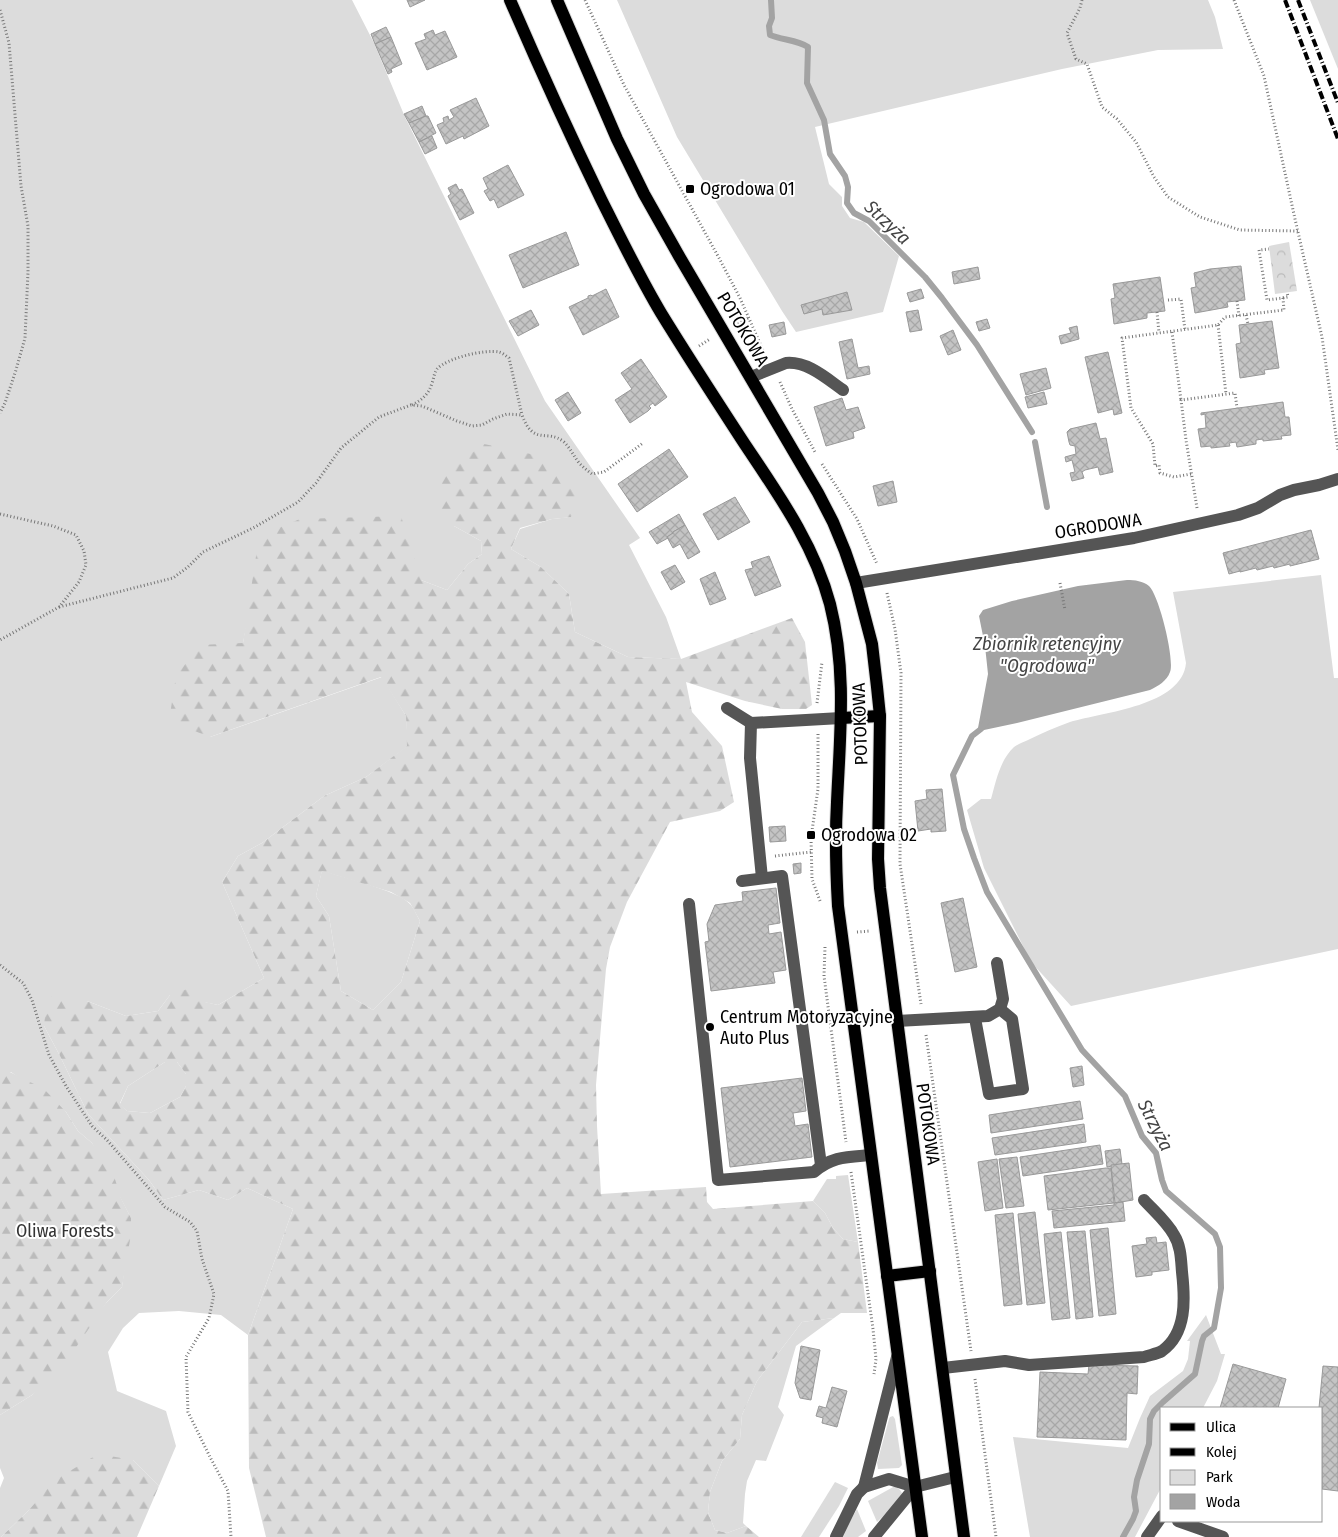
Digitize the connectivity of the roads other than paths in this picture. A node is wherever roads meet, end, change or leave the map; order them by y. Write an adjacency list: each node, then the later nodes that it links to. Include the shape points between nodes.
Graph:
1 (510, 0): 9 (main road, POTOKOWA, via 558,110 639,274 712,395 778,493 816,564 837,638)
2 (557, 0): 3 (main road, POTOKOWA, via 644,194)
3 (751, 377): 4 (street, via 786,363 795,364 815,370); 6 (main road, POTOKOWA, via 833,522)
4 (843, 390)
5 (1338, 479): 6 (street, OGRODOWA, via 1280,495 1238,515 1134,538)
6 (856, 583): 8 (main road, POTOKOWA, via 872,644)
7 (727, 708): 10 (street)
8 (880, 716): 9 (main road); 17 (main road, POTOKOWA, via 878,859)
9 (841, 718): 10 (street); 18 (main road, POTOKOWA, via 836,812 838,906)
10 (752, 723): 11 (street, via 750,758)
11 (762, 878): 12 (street); 19 (street, via 782,876)
12 (742, 881)
13 (689, 904): 19 (street, via 718,1180 814,1172)
14 (997, 963): 15 (street, via 1003,999)
15 (1000, 1010): 16 (street); 16 (street, via 1012,1019 1023,1089 989,1094)
16 (975, 1018): 17 (street)
17 (897, 1021): 21 (main road, POTOKOWA)
18 (871, 1155): 19 (street, via 834,1159); 22 (main road, POTOKOWA)
19 (821, 1165)
20 (1144, 1200): 24 (street, via 1174,1235 1180,1247 1184,1310 1172,1341 1161,1352 1144,1357 1029,1365 1005,1361)
21 (930, 1271): 22 (main road); 24 (main road, POTOKOWA)
22 (887, 1276): 23 (main road, POTOKOWA)
23 (897, 1356): 26 (street, POTOKOWA); 27 (main road, POTOKOWA)
24 (943, 1368): 25 (main road, POTOKOWA)
25 (955, 1477): 27 (street); 33 (main road, POTOKOWA)
26 (864, 1487): 27 (street, via 889,1479); 30 (street, POTOKOWA, via 856,1494)
27 (915, 1487): 31 (street); 32 (main road, POTOKOWA)
28 (1160, 1519): 34 (street)
29 (1181, 1522): 35 (street)
30 (836, 1537)
31 (876, 1537)
32 (922, 1537)
33 (964, 1537)
34 (1148, 1537)
35 (1223, 1537)

